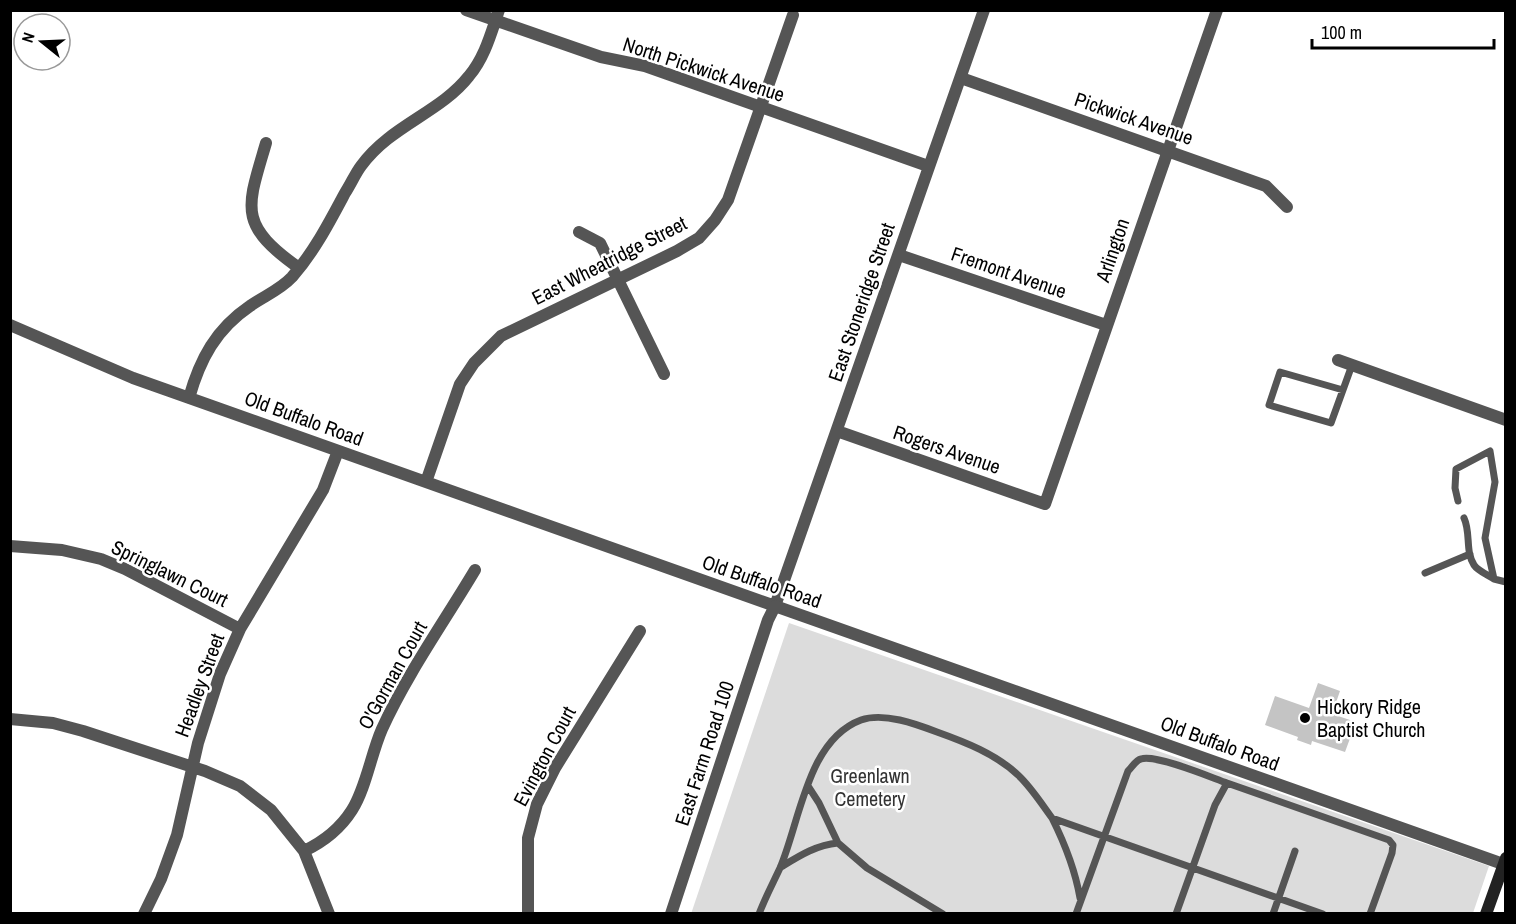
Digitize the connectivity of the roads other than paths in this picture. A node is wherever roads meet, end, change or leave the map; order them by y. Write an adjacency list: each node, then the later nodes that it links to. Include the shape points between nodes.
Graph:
1 (466, 10): 5 (street, North Pickwick Avenue)
2 (984, 10): 6 (street, East Stoneridge Street)
3 (1217, 10): 9 (street, Arlington)
4 (793, 15): 7 (street, East Wheatridge Street)
5 (497, 16): 7 (street, North Pickwick Avenue, via 601,57 645,66); 14 (street, via 482,57 462,85 398,130 360,166 317,245)
6 (961, 78): 9 (street, Pickwick Avenue); 10 (street, East Stoneridge Street)
7 (761, 107): 10 (street, North Pickwick Avenue); 15 (street, East Wheatridge Street, via 728,200 715,220 688,245)
8 (266, 143): 14 (street, via 251,193 252,216 269,244)
9 (1167, 151): 11 (street, Pickwick Avenue, via 1266,186); 17 (street, Arlington)
10 (928, 166): 13 (street, East Stoneridge Street)
11 (1287, 207)
12 (579, 232): 15 (street, via 600,243)
13 (899, 255): 17 (street, Fremont Avenue); 24 (street, East Stoneridge Street)
14 (299, 268): 22 (street, via 283,285 240,313 221,331 201,362)
15 (618, 279): 20 (street); 26 (street, East Wheatridge Street, via 501,336 482,354 460,384)
16 (10, 325): 22 (street, Old Buffalo Road, via 111,370)
17 (1106, 325): 28 (street, Arlington)
18 (1338, 360): 19 (street)
19 (1352, 364): 21 (lane); 23 (street)
20 (664, 374)
21 (1343, 390): 21 (lane, via 1331,423 1269,405 1280,372)
22 (189, 398): 25 (street, Old Buffalo Road)
23 (1506, 420)
24 (837, 431): 28 (street, Rogers Avenue); 36 (street, East Stoneridge Street)
25 (338, 452): 26 (street, Old Buffalo Road); 37 (street, Headley Street, via 323,490)
26 (426, 482): 36 (street, Old Buffalo Road)
27 (1458, 501): 34 (lane, via 1456,469 1490,451 1494,482 1485,538)
28 (1045, 504)
29 (1464, 518): 31 (lane)
30 (10, 546): 37 (street, Springlawn Court, via 62,550 101,559)
31 (1470, 554): 33 (lane); 34 (lane, via 1475,567)
32 (475, 570): 46 (street, O'Gorman Court, via 391,712 375,745 354,808 333,833)
33 (1425, 573)
34 (1494, 579): 35 (lane)
35 (1506, 582)
36 (775, 606): 48 (street, Old Buffalo Road); 56 (street, East Farm Road 100)
37 (240, 629): 40 (street, Headley Street, via 212,696)
38 (640, 631): 55 (street, Evington Court, via 537,804 528,838)
39 (10, 719): 40 (street, via 68,727)
40 (193, 767): 46 (street, via 251,793 271,810); 53 (street, Headley Street, via 174,846)
41 (1227, 783): 44 (lane, via 1151,757 1139,759 1128,771); 50 (lane); 63 (lane, via 1389,840 1392,853)
42 (808, 786): 43 (lane, via 822,754 835,738 863,720 885,718 917,724 1000,761 1018,775); 45 (lane); 49 (lane)
43 (1052, 818): 44 (lane); 52 (lane, via 1065,844)
44 (1104, 836): 50 (lane); 52 (lane)
45 (838, 843): 49 (lane, via 805,852); 58 (lane, via 867,868)
46 (304, 851): 54 (street)
47 (1295, 851): 51 (lane)
48 (1505, 862): 64 (main road)
49 (781, 867): 57 (lane)
50 (1193, 867): 51 (lane); 60 (lane)
51 (1279, 897): 61 (lane); 62 (lane)
52 (1080, 901): 59 (lane)
53 (144, 914)
54 (329, 914)
55 (528, 914)
56 (671, 914)
57 (759, 914)
58 (943, 914)
59 (1076, 914)
60 (1176, 914)
61 (1273, 914)
62 (1323, 914)
63 (1370, 914)
64 (1486, 914)

